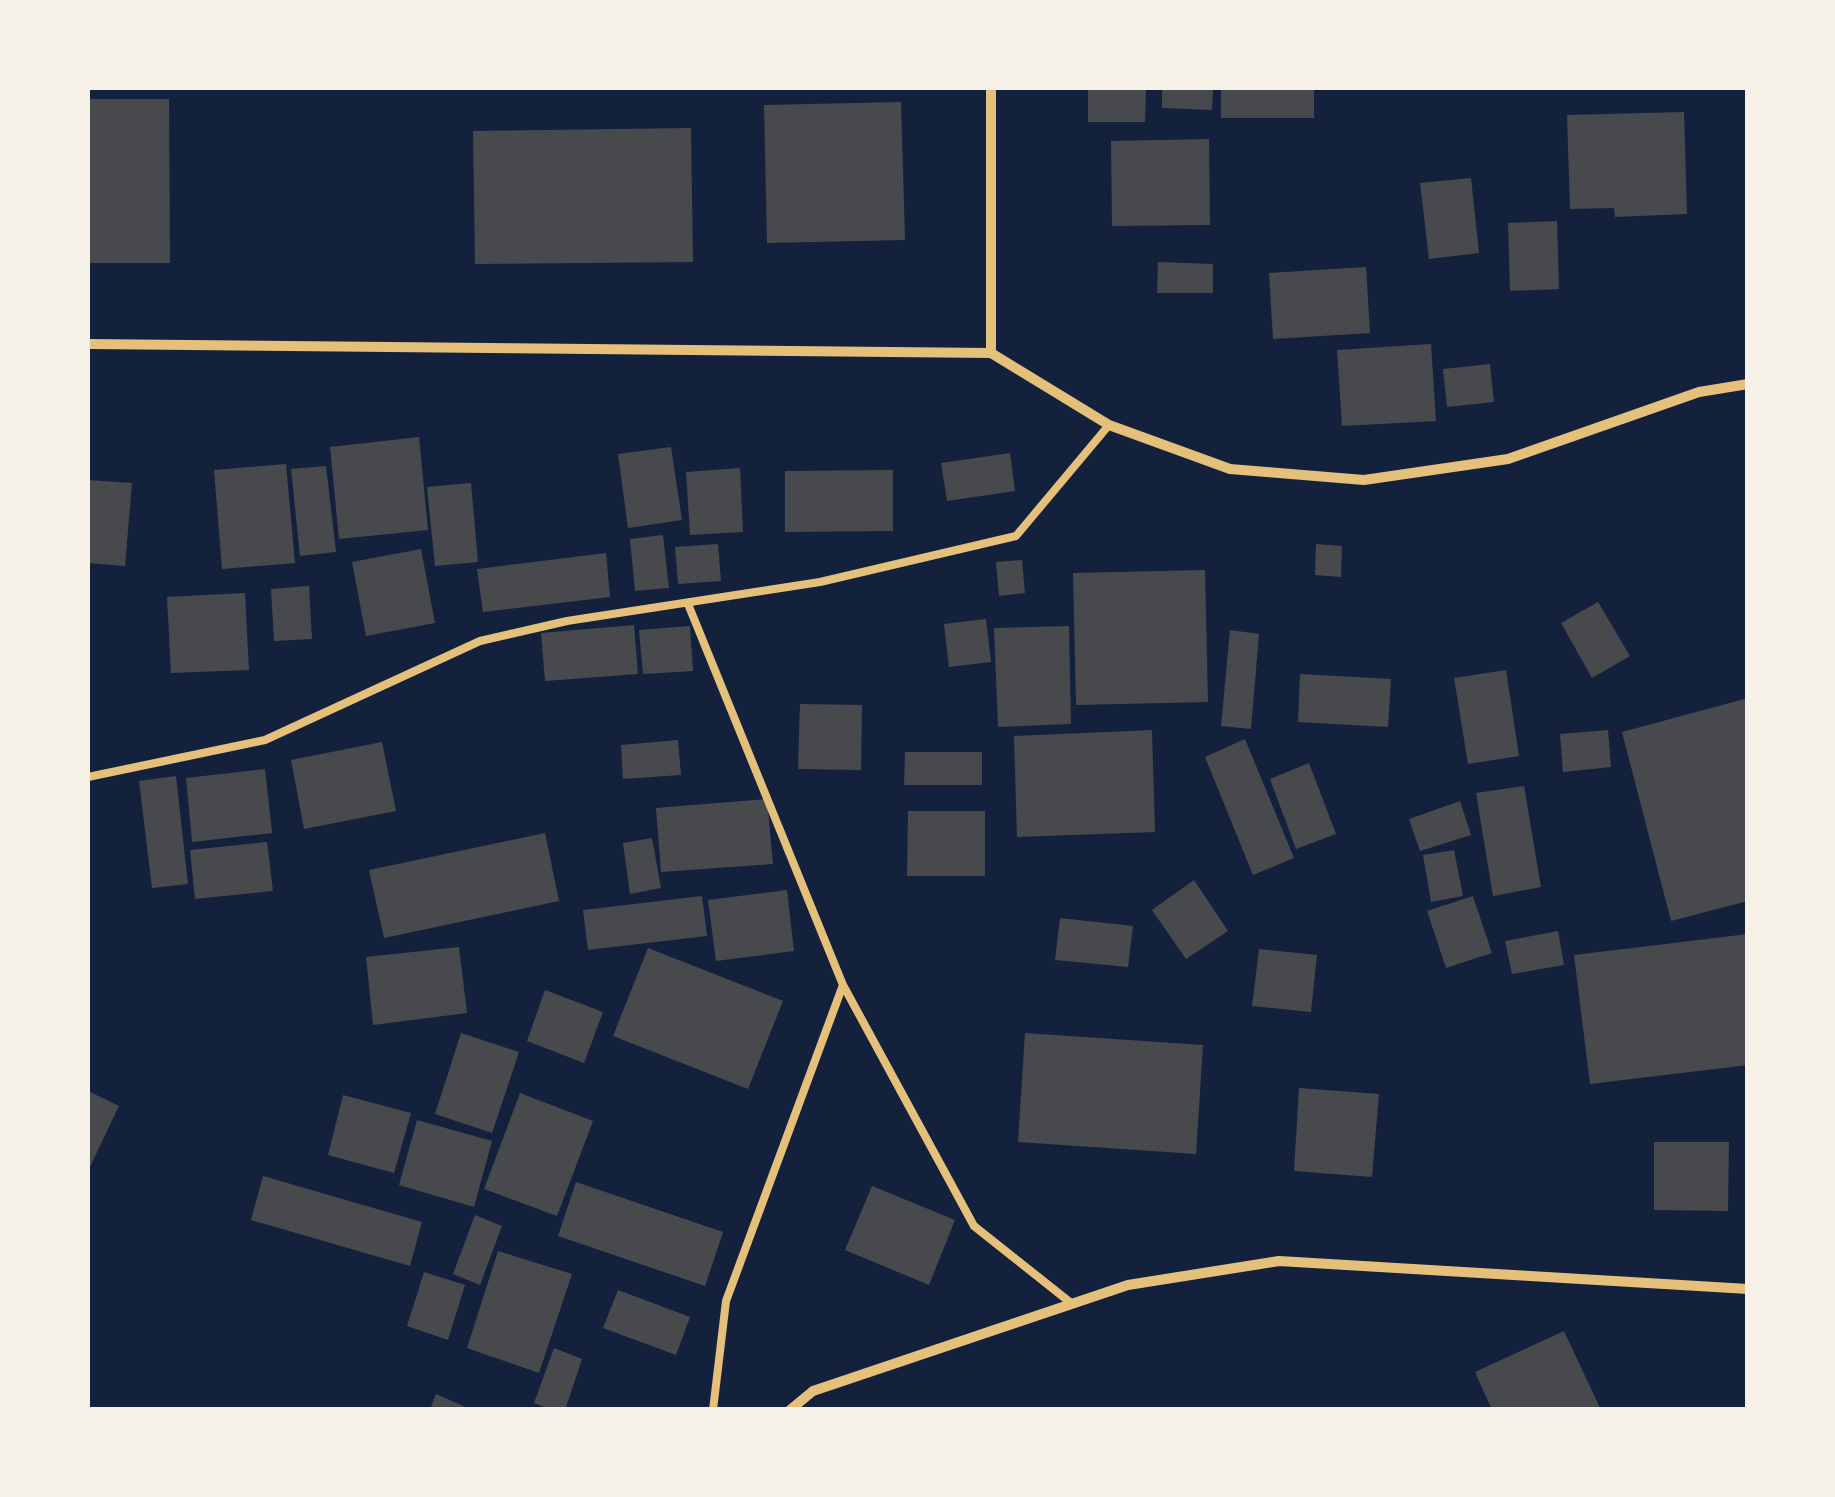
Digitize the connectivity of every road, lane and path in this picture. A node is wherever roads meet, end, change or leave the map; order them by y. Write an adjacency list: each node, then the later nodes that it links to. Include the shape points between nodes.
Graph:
1 (991, 88): 3 (street)
2 (88, 344): 3 (street)
3 (991, 353): 5 (street)
4 (1748, 384): 5 (street, via 1699,392 1508,459 1364,480 1230,469)
5 (1109, 425): 6 (lane, via 1016,536 820,582)
6 (688, 604): 7 (lane, via 480,641 265,740); 8 (lane)
7 (88, 777)
8 (844, 985): 10 (lane, via 974,1226); 11 (lane, via 726,1301)
9 (1748, 1289): 10 (street, via 1280,1260 1128,1284)
10 (1072, 1304): 12 (street, via 813,1391)
11 (714, 1410)
12 (790, 1410)

